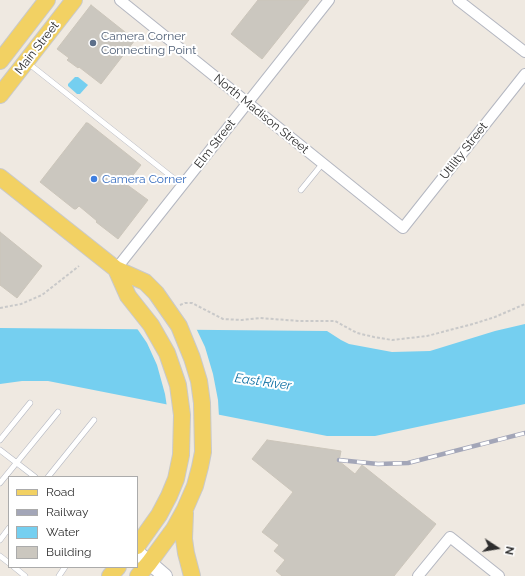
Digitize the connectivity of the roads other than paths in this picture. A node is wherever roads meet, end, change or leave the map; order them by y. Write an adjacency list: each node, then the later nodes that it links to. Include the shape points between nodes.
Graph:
1 (47, 0): 7 (main road, Main Street)
2 (74, 0): 8 (main road, Main Street)
3 (120, 0): 11 (street, North Madison Street)
4 (328, 0): 11 (street, Elm Street)
5 (458, 0): 6 (street)
6 (525, 52)
7 (0, 61)
8 (26, 62): 10 (main road, Main Street); 14 (lane)
9 (525, 74): 16 (street, Utility Street)
10 (0, 95)
11 (247, 103): 12 (street, North Madison Street); 14 (street, Elm Street)
12 (323, 163): 15 (lane); 16 (street, North Madison Street)
13 (2, 177): 17 (main road)
14 (182, 185): 17 (street, Elm Street)
15 (301, 190)
16 (403, 228)
17 (116, 269): 27 (main road, via 145,282 156,293 179,326 199,381 203,424 202,452 200,467); 30 (main road, via 128,296 151,325 167,353 178,385 182,423 181,455 174,484 159,515)
18 (30, 403): 21 (lane)
19 (58, 412): 23 (lane)
20 (94, 420): 25 (lane)
21 (0, 440)
22 (0, 450): 23 (lane)
23 (16, 462): 24 (lane); 26 (lane)
24 (34, 476)
25 (49, 476)
26 (0, 483)
27 (185, 510): 34 (main road); 45 (main road, via 184,539)
28 (8, 529): 29 (lane)
29 (0, 540)
30 (138, 545)
31 (138, 553): 34 (street)
32 (0, 556): 33 (lane)
33 (8, 562)
34 (149, 563): 43 (main road); 44 (street)
35 (15, 568): 39 (lane)
36 (23, 568): 39 (lane)
37 (64, 568): 41 (lane)
38 (117, 568): 42 (main road)
39 (20, 572): 40 (lane)
40 (25, 576)
41 (58, 576)
42 (110, 576)
43 (138, 576)
44 (165, 576)
45 (192, 576)
46 (418, 576): 47 (street, via 450,538)
47 (500, 576)

